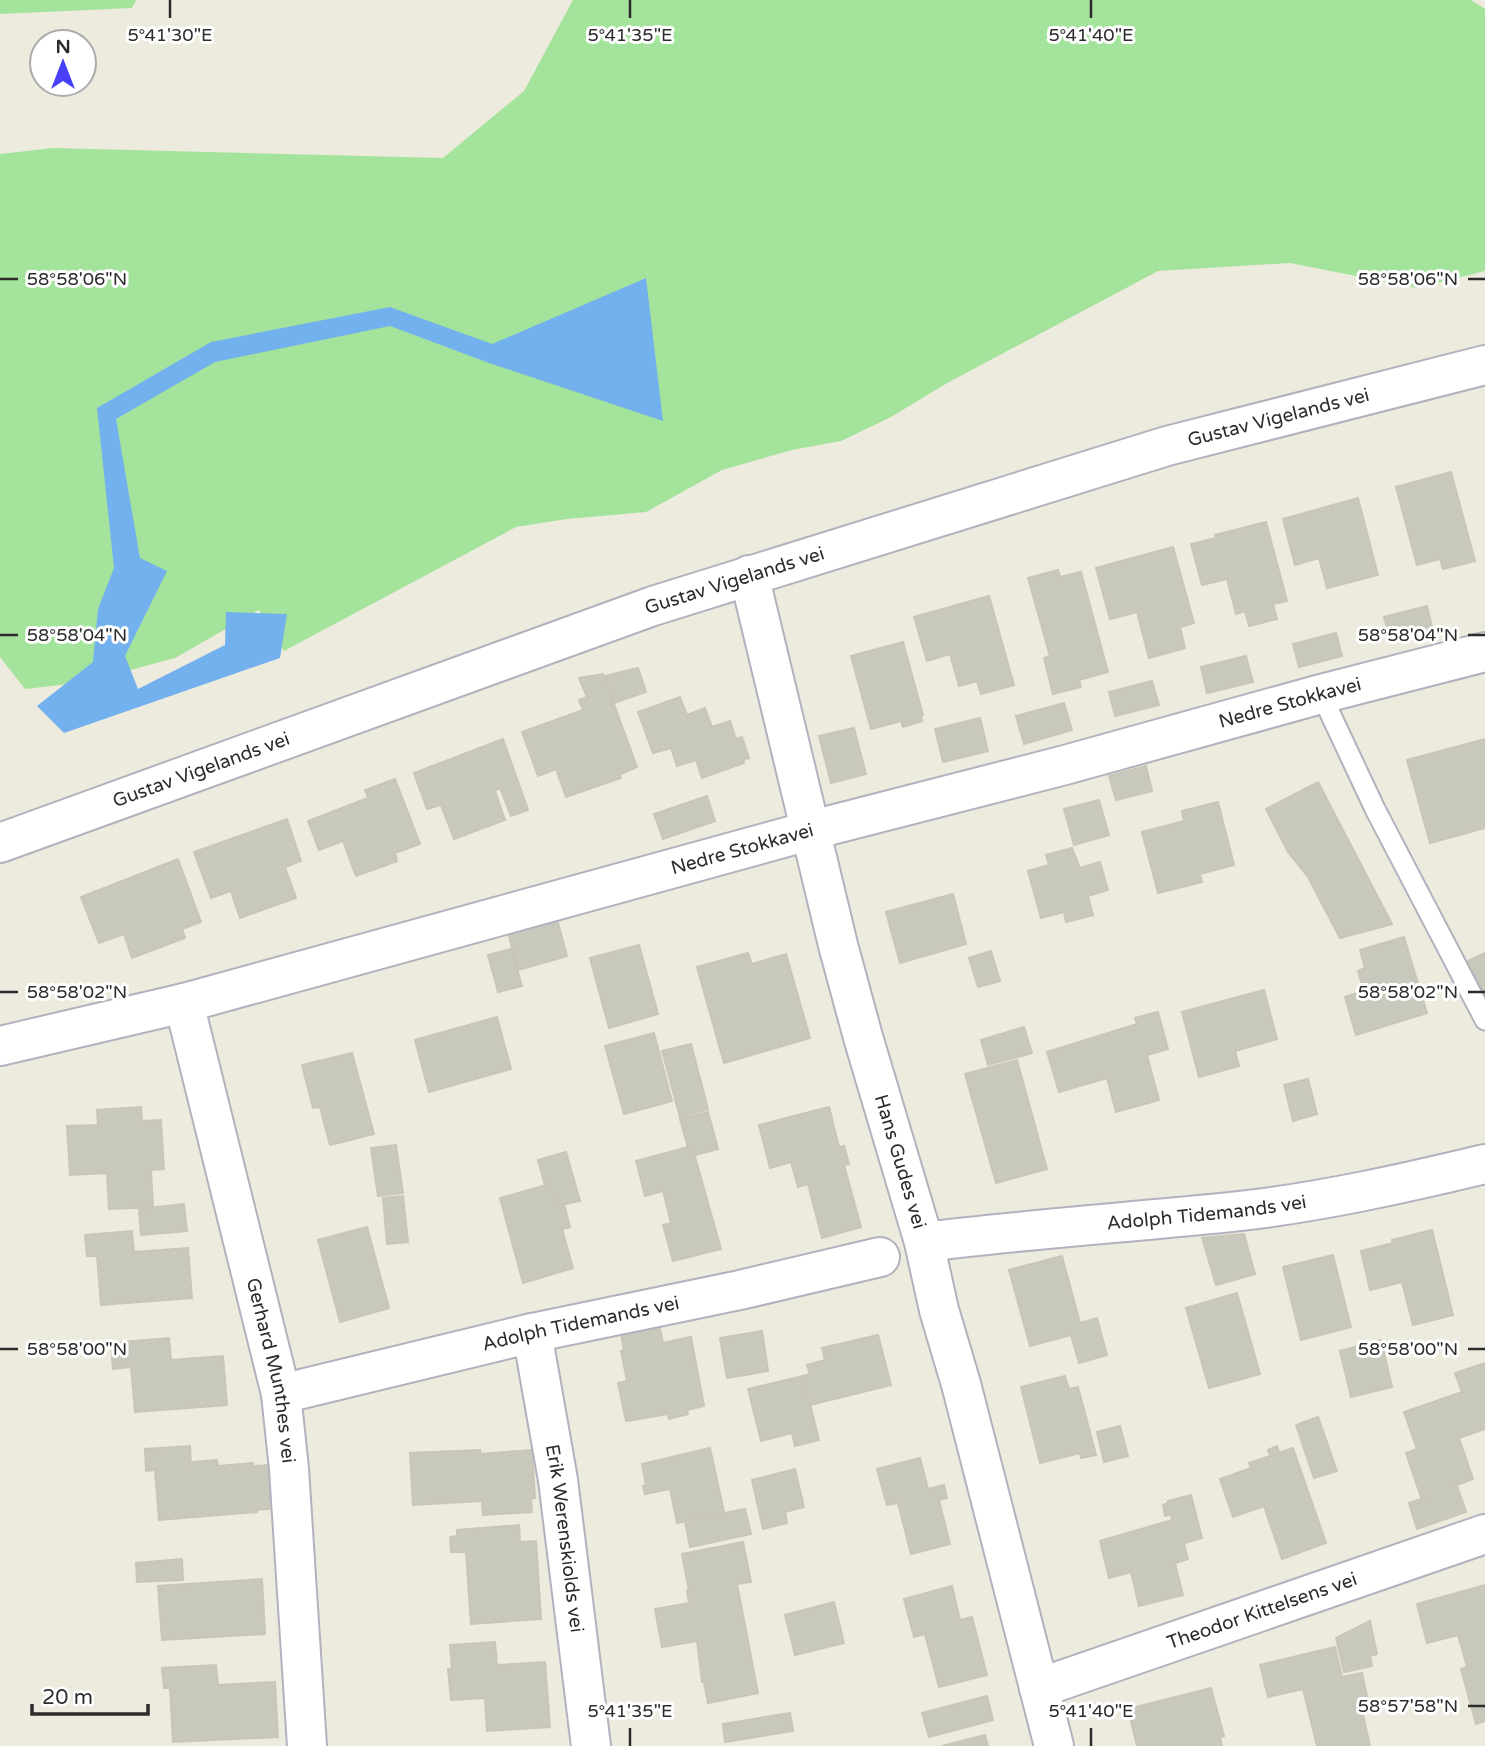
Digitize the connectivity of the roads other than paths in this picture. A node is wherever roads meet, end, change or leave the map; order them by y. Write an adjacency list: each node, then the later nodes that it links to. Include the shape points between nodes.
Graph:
1 (1485, 365): 2 (street, Gustav Vigelands vei, via 1167,446)
2 (749, 575): 5 (street, Hans Gudes vei); 6 (street, Gustav Vigelands vei)
3 (1485, 652): 4 (street, Nedre Stokkavei)
4 (1321, 694): 5 (street, Nedre Stokkavei); 8 (lane)
5 (812, 830): 7 (street, Nedre Stokkavei); 11 (street, Hans Gudes vei, via 859,1024)
6 (0, 843)
7 (184, 1003): 9 (street, Nedre Stokkavei); 14 (street, Gerhard Munthes vei)
8 (1485, 1020)
9 (0, 1046)
10 (1485, 1164): 11 (street, Adolph Tidemands vei, via 1408,1183 1243,1211)
11 (924, 1242): 16 (street, Hans Gudes vei)
12 (880, 1258): 13 (street, Adolph Tidemands vei)
13 (532, 1333): 14 (street, Adolph Tidemands vei); 18 (street, Erik Werenskiolds vei, via 558,1480)
14 (281, 1394): 17 (street, Gerhard Munthes vei)
15 (1485, 1534): 16 (street, Theodor Kittelsens vei)
16 (1039, 1688): 19 (street, Hans Gudes vei)
17 (307, 1746)
18 (591, 1746)
19 (1054, 1746)

